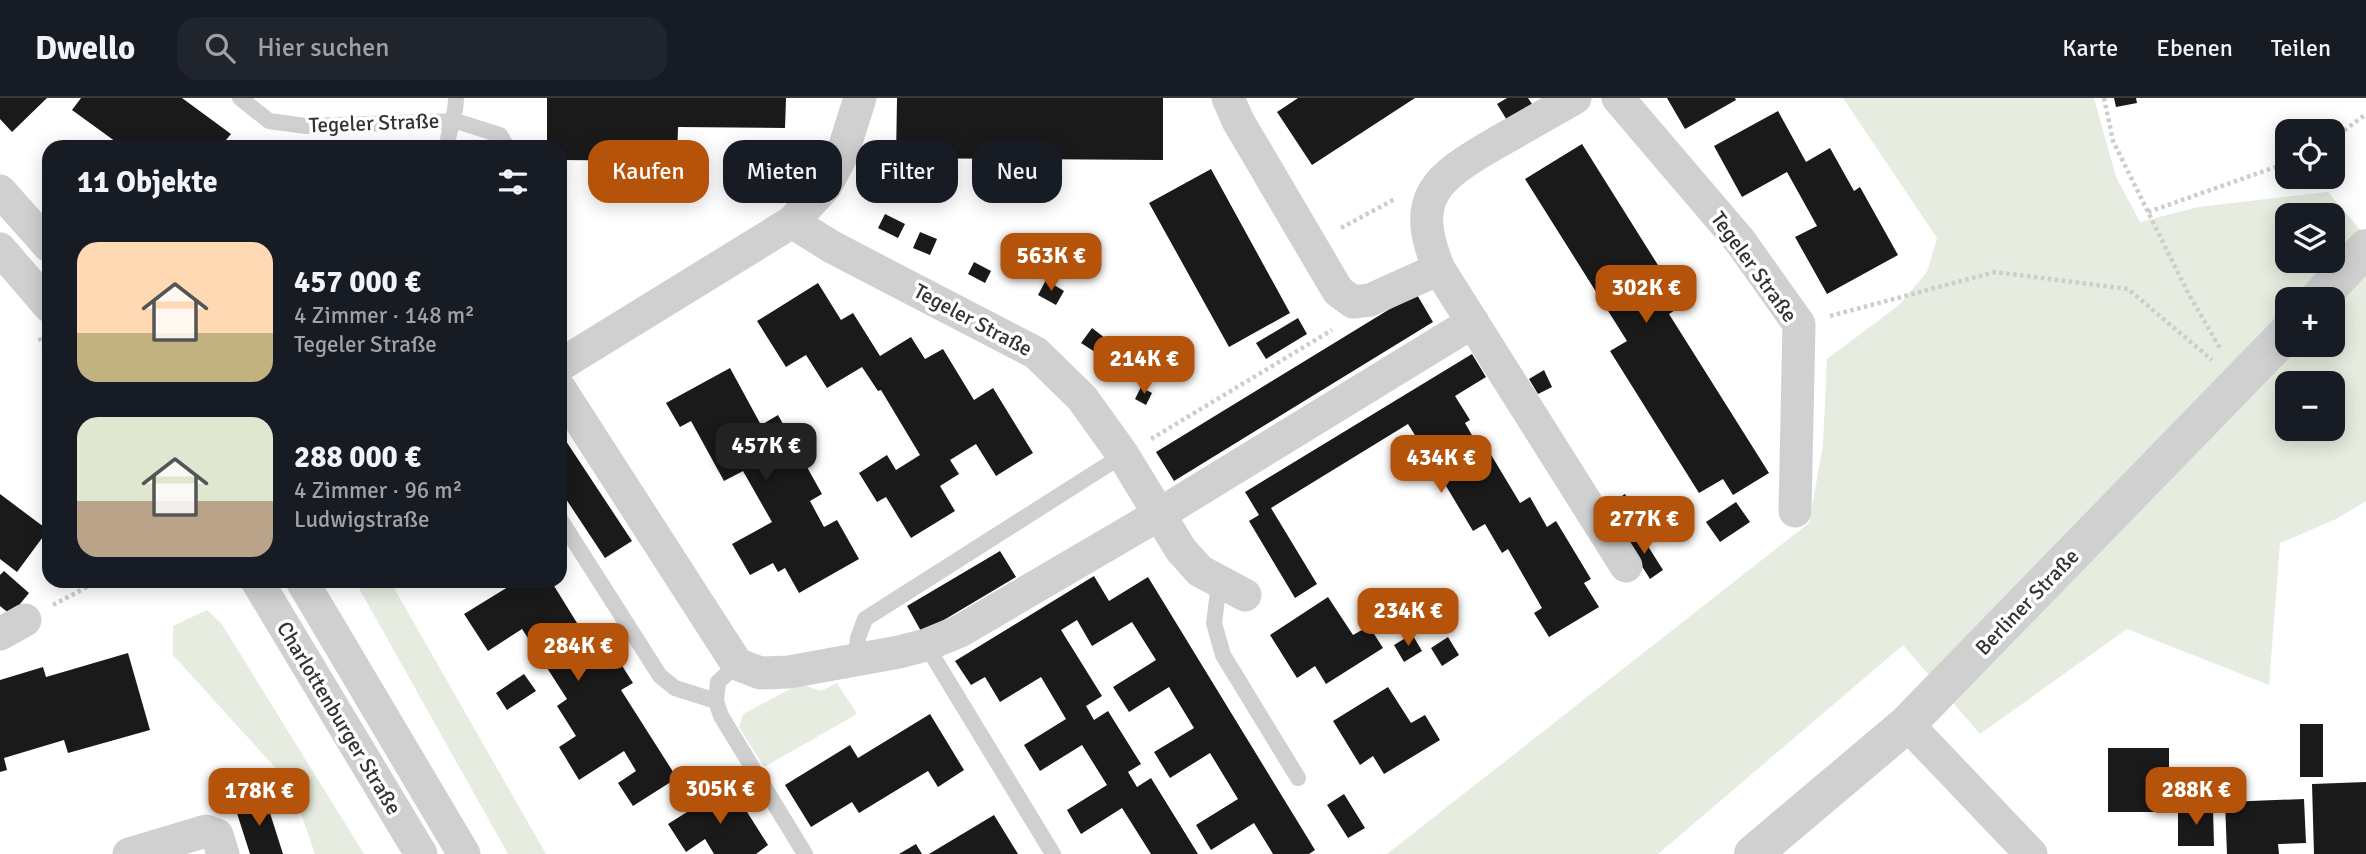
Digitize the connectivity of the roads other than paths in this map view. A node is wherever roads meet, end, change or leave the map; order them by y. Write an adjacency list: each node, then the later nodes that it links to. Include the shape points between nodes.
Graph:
1 (240, 98): 7 (lane, Tegeler Straße, via 269,121 306,126)
2 (456, 98): 7 (lane)
3 (860, 98): 11 (street, via 842,155 825,187)
4 (1228, 98): 15 (street, via 1338,291 1353,302 1370,300)
5 (1575, 98): 15 (street, via 1451,169 1434,190 1427,240)
6 (1618, 98): 23 (street, Tegeler Straße, via 1740,242 1799,324)
7 (456, 121): 8 (lane); 9 (lane, Tegeler Straße, via 500,135)
8 (448, 140)
9 (503, 140)
10 (0, 191): 12 (street)
11 (792, 222): 20 (street); 22 (street, Tegeler Straße, via 1036,353 1082,398)
12 (42, 238)
13 (2366, 248): 16 (street)
14 (0, 249): 17 (street)
15 (1439, 269): 18 (street)
16 (2329, 287)
17 (42, 298)
18 (1473, 322): 24 (street); 26 (street)
19 (2275, 346): 34 (street, Berliner Straße)
20 (567, 361)
21 (567, 400): 32 (street)
22 (1123, 455): 24 (street, Tegeler Straße); 31 (lane, via 891,599 865,619)
23 (1795, 511)
24 (1158, 515): 29 (street, Tegeler Straße, via 1200,571); 30 (street, via 960,631)
25 (567, 530): 33 (lane, via 660,676 675,688)
26 (1626, 566)
27 (261, 588): 38 (street, Charlottenburger Straße)
28 (306, 588): 39 (street, Charlottenburger Straße)
29 (1232, 590): 35 (lane, Tegeler Straße, via 1214,623 1223,655)
30 (926, 645): 31 (street); 41 (lane)
31 (856, 658): 32 (street, via 760,673)
32 (737, 664): 33 (lane, via 718,682)
33 (716, 701): 40 (lane)
34 (1908, 724): 42 (street, Berliner Straße); 43 (street)
35 (1297, 778)
36 (129, 854): 37 (street, via 206,831 217,835)
37 (223, 854)
38 (421, 854)
39 (464, 854)
40 (805, 854)
41 (1053, 854)
42 (1753, 854)
43 (2031, 854)

